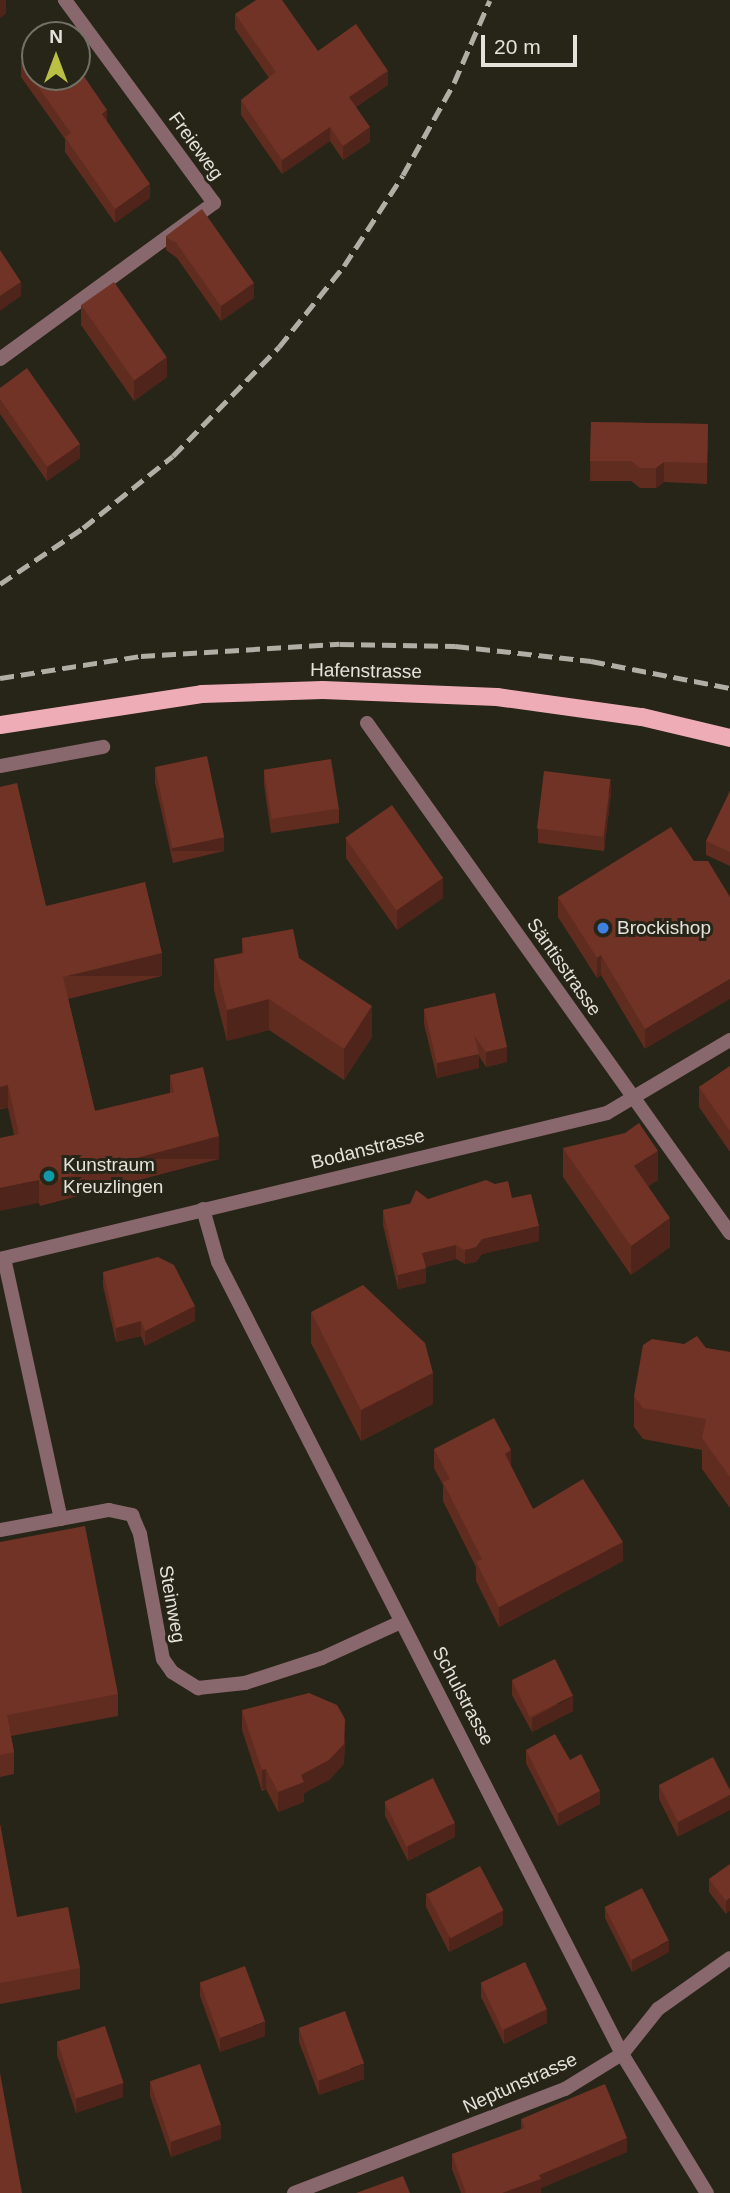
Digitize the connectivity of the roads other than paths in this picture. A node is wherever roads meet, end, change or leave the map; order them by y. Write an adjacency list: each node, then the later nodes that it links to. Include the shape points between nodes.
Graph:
1 (65, 0): 2 (street, Freieweg, via 214,203)
2 (0, 359)
3 (367, 723): 9 (street, Säntisstrasse)
4 (0, 725): 5 (main road, Hafenstrasse, via 202,694 335,690 497,697 642,717)
5 (730, 737)
6 (103, 747): 7 (street)
7 (0, 766)
8 (730, 1040): 9 (street, Bodanstrasse)
9 (635, 1099): 10 (street, Bodanstrasse, via 607,1113); 11 (street, Säntisstrasse)
10 (203, 1209): 12 (street, Bodanstrasse); 15 (street, Schulstrasse, via 218,1262)
11 (730, 1233)
12 (2, 1259): 13 (street)
13 (61, 1519): 14 (street, Steinweg); 15 (street, Steinweg, via 109,1510 132,1515 140,1534 163,1659 172,1672 198,1688 212,1690 258,1679 322,1658)
14 (0, 1530)
15 (401, 1622): 17 (street, Schulstrasse)
16 (730, 1958): 17 (street, Neptunstrasse, via 658,2009)
17 (622, 2054): 18 (street, Neptunstrasse, via 565,2089); 19 (street, Schulstrasse)
18 (294, 2193)
19 (708, 2193)

